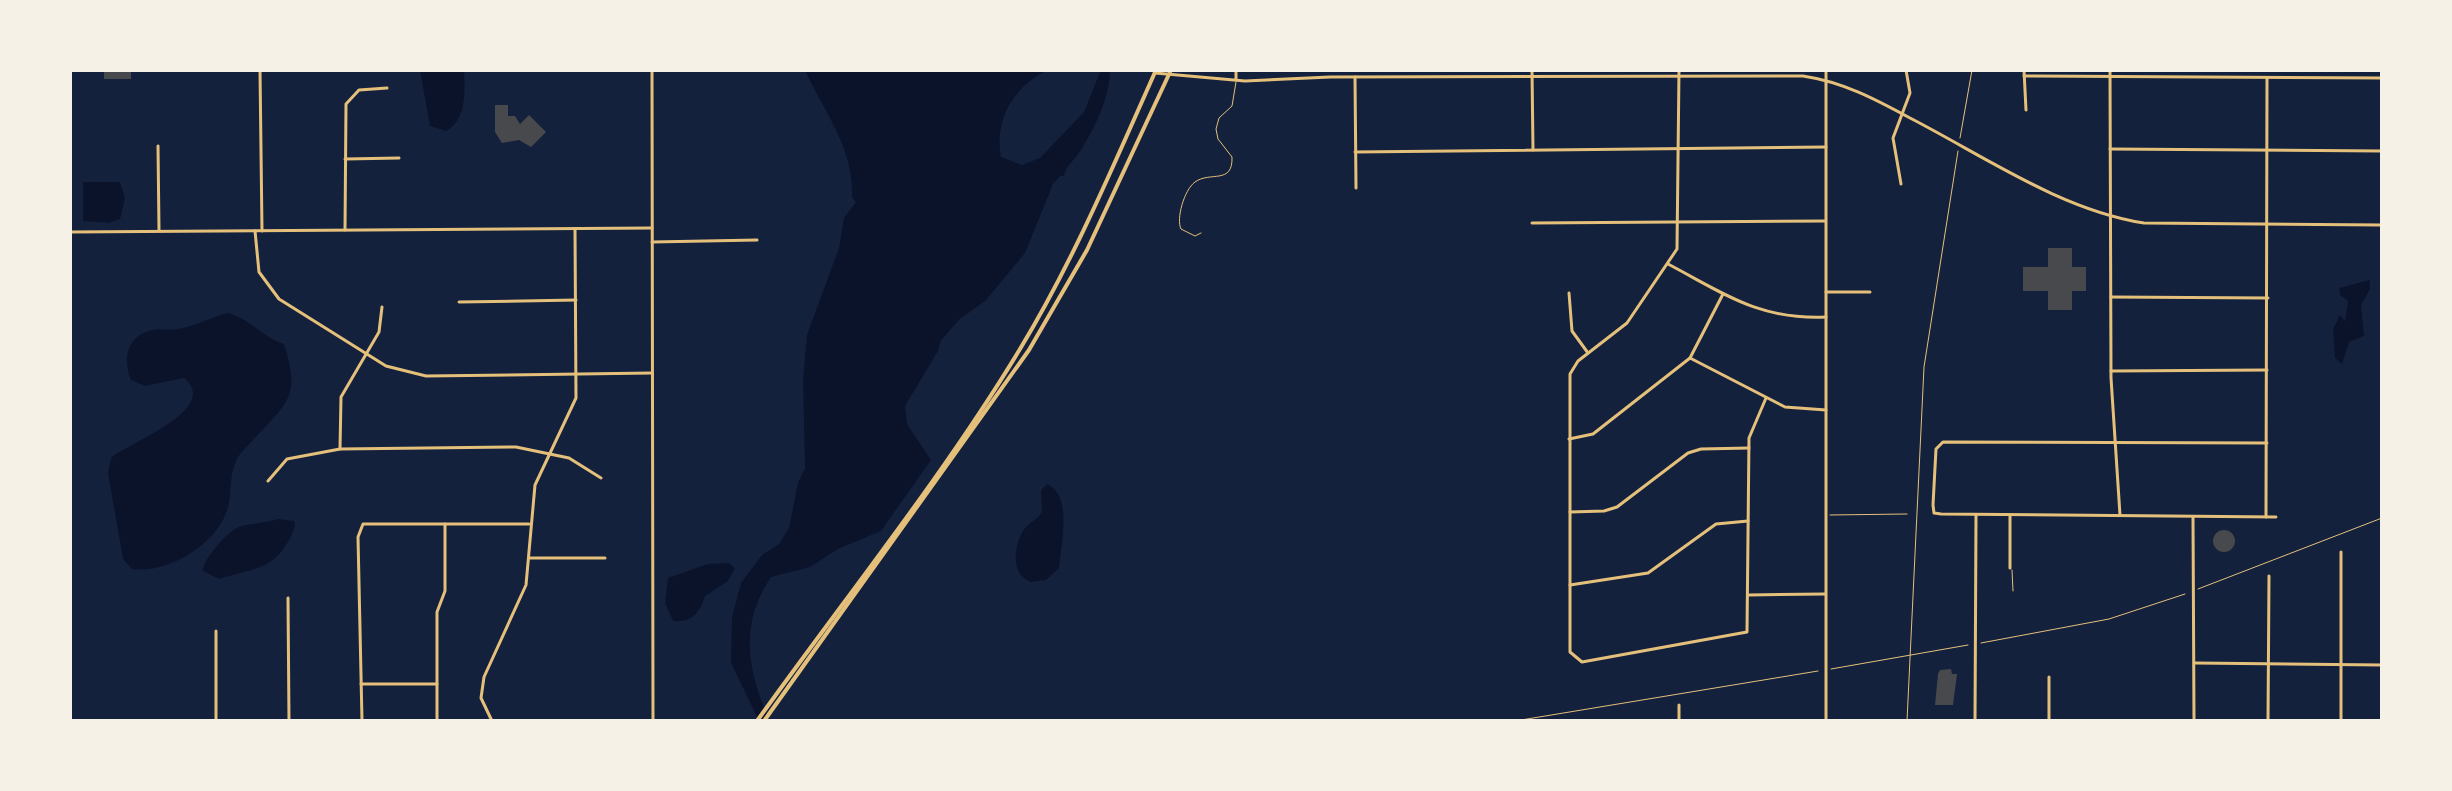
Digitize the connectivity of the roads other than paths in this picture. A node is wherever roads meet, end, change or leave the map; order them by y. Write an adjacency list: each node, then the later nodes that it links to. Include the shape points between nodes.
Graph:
1 (260, 70): 46 (street)
2 (652, 70): 41 (street)
3 (1171, 70): 13 (main road)
4 (1236, 70): 18 (street)
5 (1826, 70): 19 (street)
6 (1906, 70): 22 (street, via 1910,93)
7 (2024, 70): 12 (street)
8 (2110, 70): 15 (street)
9 (1155, 72): 13 (street); 118 (main road, via 1069,259 1020,349)
10 (1679, 72): 11 (street); 19 (street); 25 (street)
11 (1532, 73): 14 (street); 27 (street)
12 (2024, 76): 15 (street); 21 (street)
13 (1168, 77): 18 (street); 119 (main road, via 1087,250 1036,339)
14 (1355, 77): 18 (street); 30 (street)
15 (2110, 77): 16 (street); 26 (street)
16 (2267, 78): 17 (street); 28 (street)
17 (2382, 78)
18 (1236, 79): 48 (lane, via 1232,106 1216,129 1232,157 1230,170 1191,186 1178,219 1181,229 1195,236)
19 (1826, 80): 22 (street); 24 (street)
20 (387, 88): 32 (street, via 359,90 348,99)
21 (2026, 110)
22 (1902, 113): 33 (street, via 1893,138); 35 (street, via 2064,198)
23 (158, 146): 44 (street)
24 (1826, 147): 25 (street); 36 (street)
25 (1679, 148): 27 (street); 37 (street)
26 (2110, 149): 28 (street); 35 (street)
27 (1533, 150): 30 (street)
28 (2268, 150): 29 (street); 39 (street)
29 (2382, 151)
30 (1355, 152): 34 (street)
31 (399, 158): 32 (street)
32 (345, 159): 43 (street)
33 (1901, 184)
34 (1356, 188)
35 (2110, 216): 39 (street, via 2144,223); 56 (street)
36 (1825, 221): 37 (street); 52 (street)
37 (1679, 222): 38 (street); 51 (street, via 1679,243)
38 (1532, 223)
39 (2268, 224): 40 (street); 57 (street)
40 (2382, 225)
41 (652, 228): 42 (street); 50 (street)
42 (575, 229): 43 (street); 58 (street)
43 (345, 230): 46 (street)
44 (159, 231): 45 (street); 47 (street)
45 (255, 231): 46 (street); 63 (street, via 257,265 272,293)
46 (262, 231)
47 (70, 232)
48 (1201, 233)
49 (757, 240): 50 (street)
50 (652, 242): 67 (street)
51 (1668, 264): 55 (street); 62 (street, via 1627,323)
52 (1825, 292): 53 (street); 61 (street)
53 (1870, 292)
54 (1569, 293): 62 (street, via 1572,331)
55 (1723, 293): 61 (street, via 1772,315); 64 (street)
56 (2111, 297): 57 (street); 66 (street)
57 (2268, 298): 65 (street)
58 (576, 300): 59 (street); 68 (street)
59 (459, 302)
60 (382, 307): 63 (street, via 379,332)
61 (1826, 317): 70 (street)
62 (1588, 353): 71 (street, via 1574,364 1569,378)
63 (365, 354): 68 (street, via 397,371 420,375); 75 (street, via 341,397)
64 (1690, 358): 69 (street); 71 (street, via 1593,434)
65 (2268, 370): 66 (street); 73 (street)
66 (2111, 371): 72 (street)
67 (652, 373): 68 (street); 117 (street)
68 (577, 374): 76 (street, via 574,407)
69 (1766, 398): 70 (street, via 1793,409); 74 (street, via 1749,432)
70 (1826, 410): 81 (street)
71 (1569, 439): 79 (street)
72 (2116, 443): 73 (street); 82 (street, via 1938,444 1934,513); 84 (street)
73 (2267, 443): 86 (street)
74 (1749, 448): 79 (street, via 1695,450 1617,507); 88 (street)
75 (340, 449): 76 (street, via 516,447); 78 (street, via 287,459)
76 (551, 453): 77 (street); 90 (street, via 535,485)
77 (601, 478)
78 (268, 481)
79 (1570, 512): 96 (street)
80 (1907, 514): 81 (lane)
81 (1826, 515): 98 (street)
82 (1976, 515): 83 (street); 122 (street)
83 (2010, 515): 84 (street); 94 (street)
84 (2120, 515): 85 (street)
85 (2193, 516): 86 (street); 103 (street)
86 (2266, 517): 87 (street)
87 (2276, 517)
88 (1749, 521): 96 (street, via 1716,524 1648,573); 99 (street)
89 (445, 524): 90 (street); 108 (street, via 363,524 358,537); 109 (street)
90 (530, 524): 92 (street)
91 (2341, 552): 105 (street)
92 (530, 558): 93 (street); 116 (street, via 522,597 482,685 483,705)
93 (605, 558)
94 (2010, 568): 97 (lane)
95 (2269, 576): 104 (street)
96 (1570, 585): 99 (street, via 1570,652 1582,662 1747,632)
97 (2013, 591)
98 (1826, 594): 99 (street); 121 (street)
99 (1749, 595)
100 (288, 598): 113 (street)
101 (216, 631): 112 (street)
102 (70, 660): 111 (street)
103 (2195, 663): 104 (street); 124 (street)
104 (2269, 664): 105 (street); 125 (street)
105 (2342, 664): 106 (street); 126 (street)
106 (2382, 665)
107 (2049, 677): 123 (street)
108 (361, 684): 109 (street); 114 (street)
109 (437, 684): 115 (street)
110 (1679, 705): 120 (street)
111 (70, 721)
112 (216, 721)
113 (289, 721)
114 (362, 721)
115 (437, 721)
116 (492, 721)
117 (653, 721)
118 (757, 721)
119 (764, 721)
120 (1679, 721)
121 (1826, 721)
122 (1975, 721)
123 (2049, 721)
124 (2194, 721)
125 (2268, 721)
126 (2341, 721)

